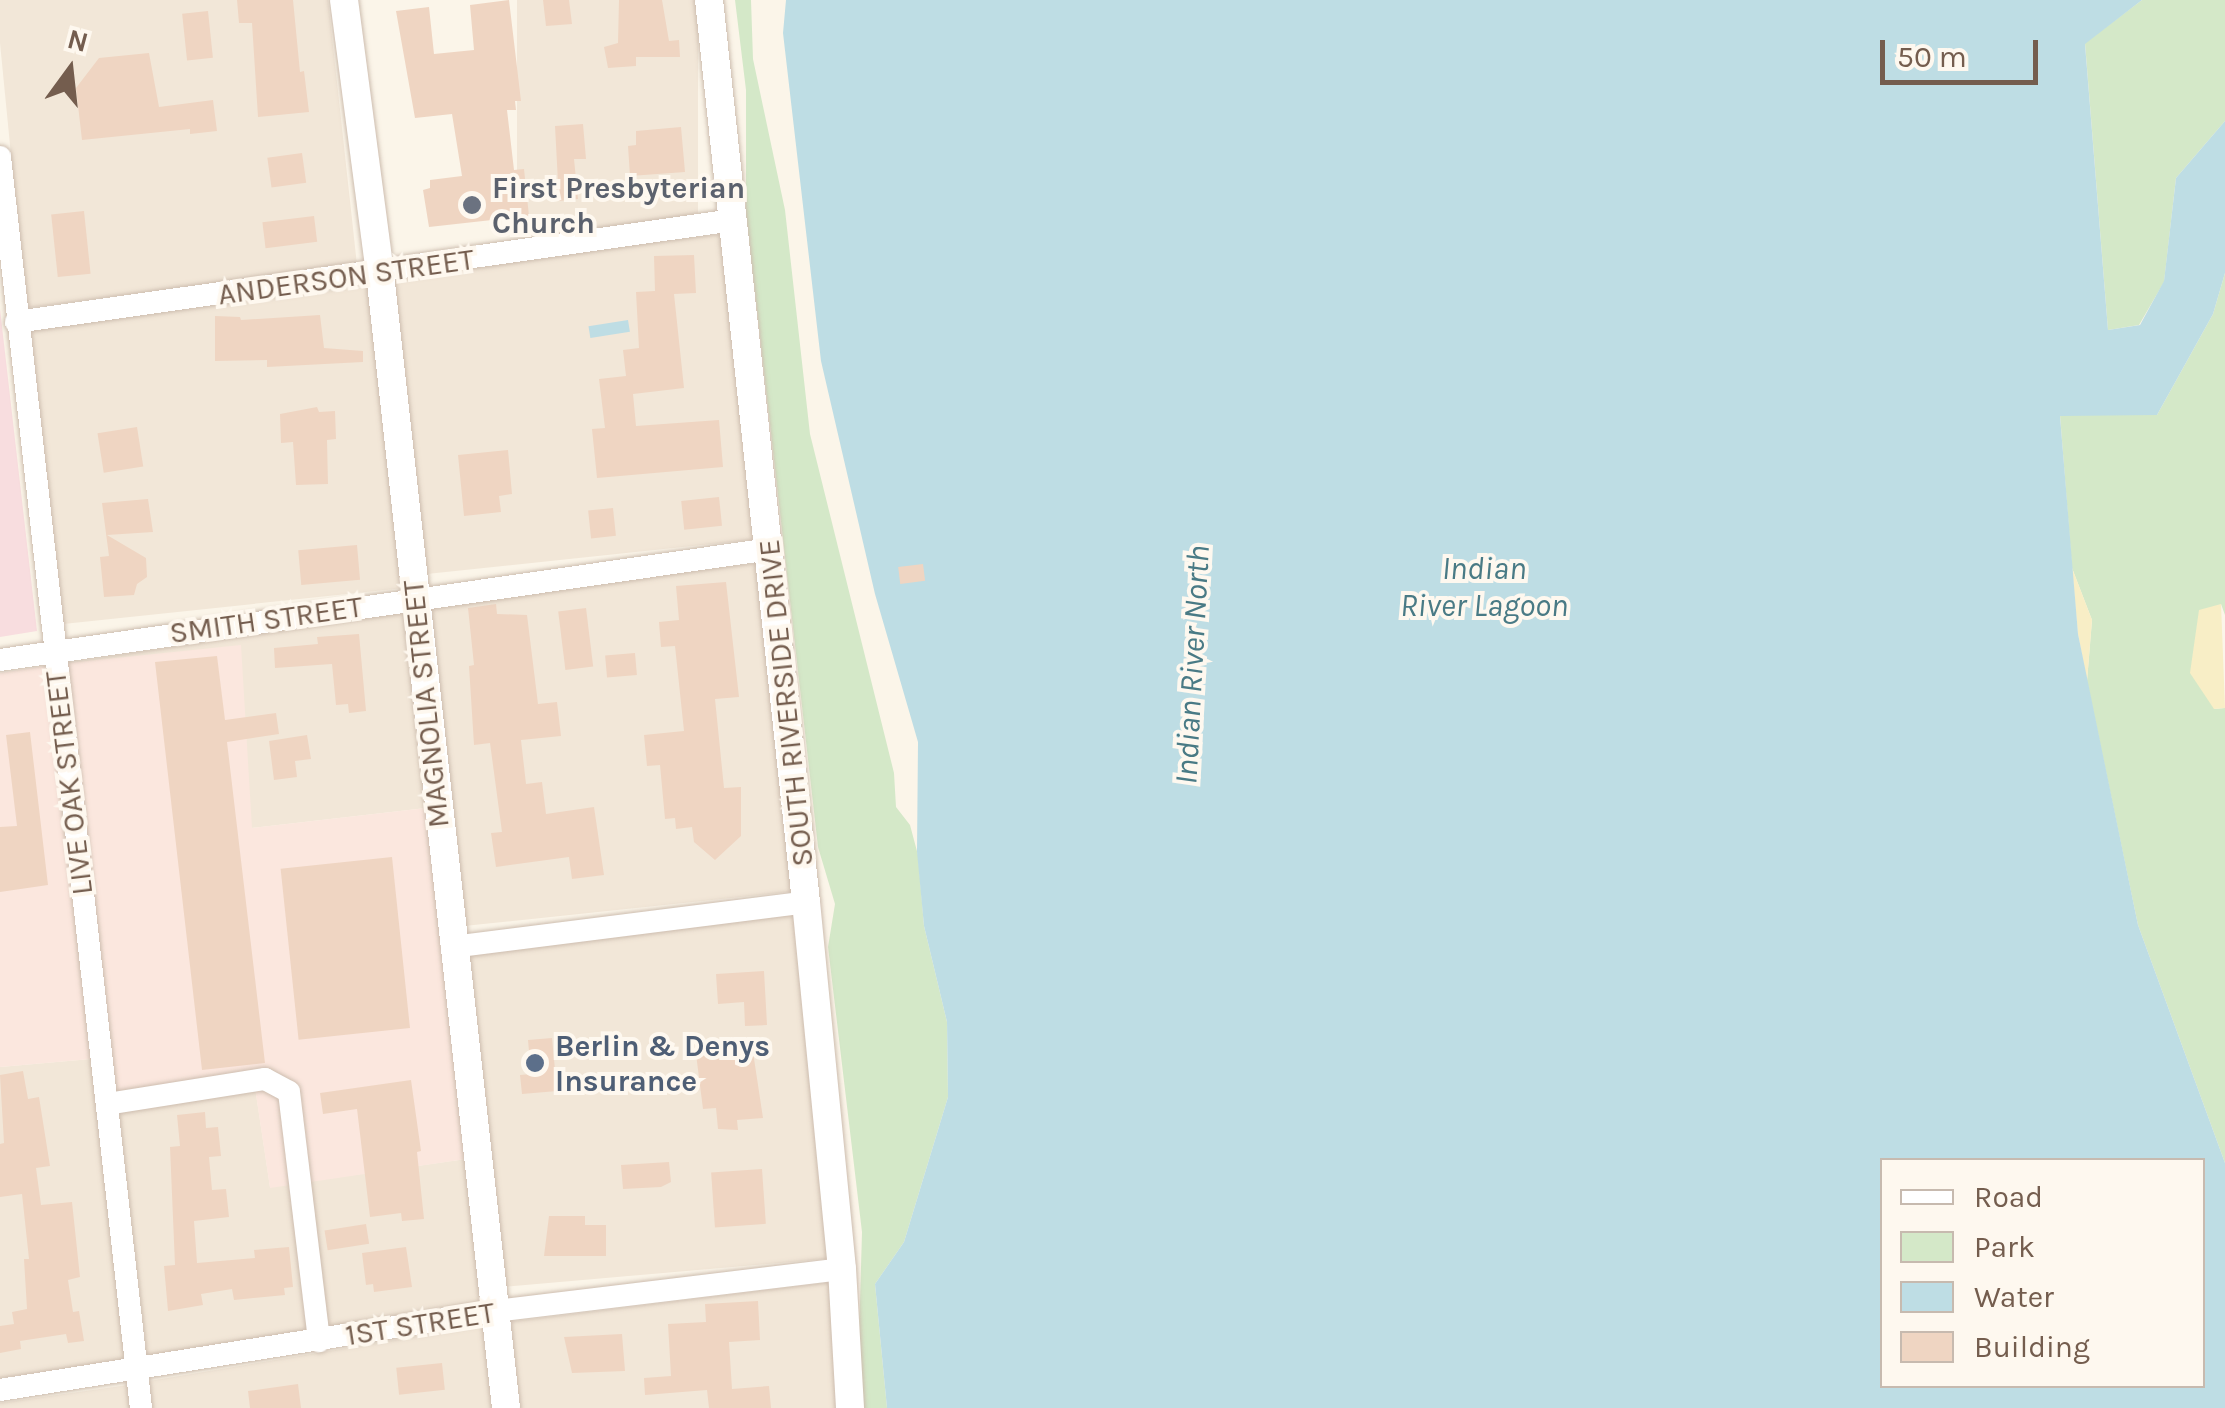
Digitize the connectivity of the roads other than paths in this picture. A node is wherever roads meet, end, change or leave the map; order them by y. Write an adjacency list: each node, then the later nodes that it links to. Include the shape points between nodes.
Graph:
1 (344, 0): 5 (street, MAGNOLIA STREET)
2 (709, 0): 4 (street, SOUTH RIVERSIDE DRIVE)
3 (0, 157): 6 (street, LIVE OAK STREET)
4 (734, 220): 5 (street, ANDERSON STREET); 7 (street, SOUTH RIVERSIDE DRIVE)
5 (380, 274): 6 (street, ANDERSON STREET); 8 (street, MAGNOLIA STREET)
6 (16, 322): 9 (street, LIVE OAK STREET)
7 (770, 549): 8 (street, SMITH STREET); 11 (street, SOUTH RIVERSIDE DRIVE)
8 (414, 598): 9 (street, SMITH STREET); 12 (street, MAGNOLIA STREET)
9 (54, 652): 10 (street, SMITH STREET); 13 (street, LIVE OAK STREET)
10 (0, 660)
11 (806, 902): 12 (street); 14 (street, SOUTH RIVERSIDE DRIVE)
12 (452, 948): 15 (street, MAGNOLIA STREET)
13 (106, 1104): 16 (street, via 265,1079 289,1092); 17 (street, LIVE OAK STREET)
14 (842, 1269): 15 (street, 1ST STREET); 21 (street, SOUTH RIVERSIDE DRIVE)
15 (495, 1311): 16 (street, 1ST STREET); 20 (street, MAGNOLIA STREET)
16 (320, 1341): 17 (street, 1ST STREET)
17 (138, 1371): 18 (street, 1ST STREET); 19 (street, LIVE OAK STREET)
18 (0, 1390)
19 (141, 1408)
20 (506, 1408)
21 (850, 1408)

